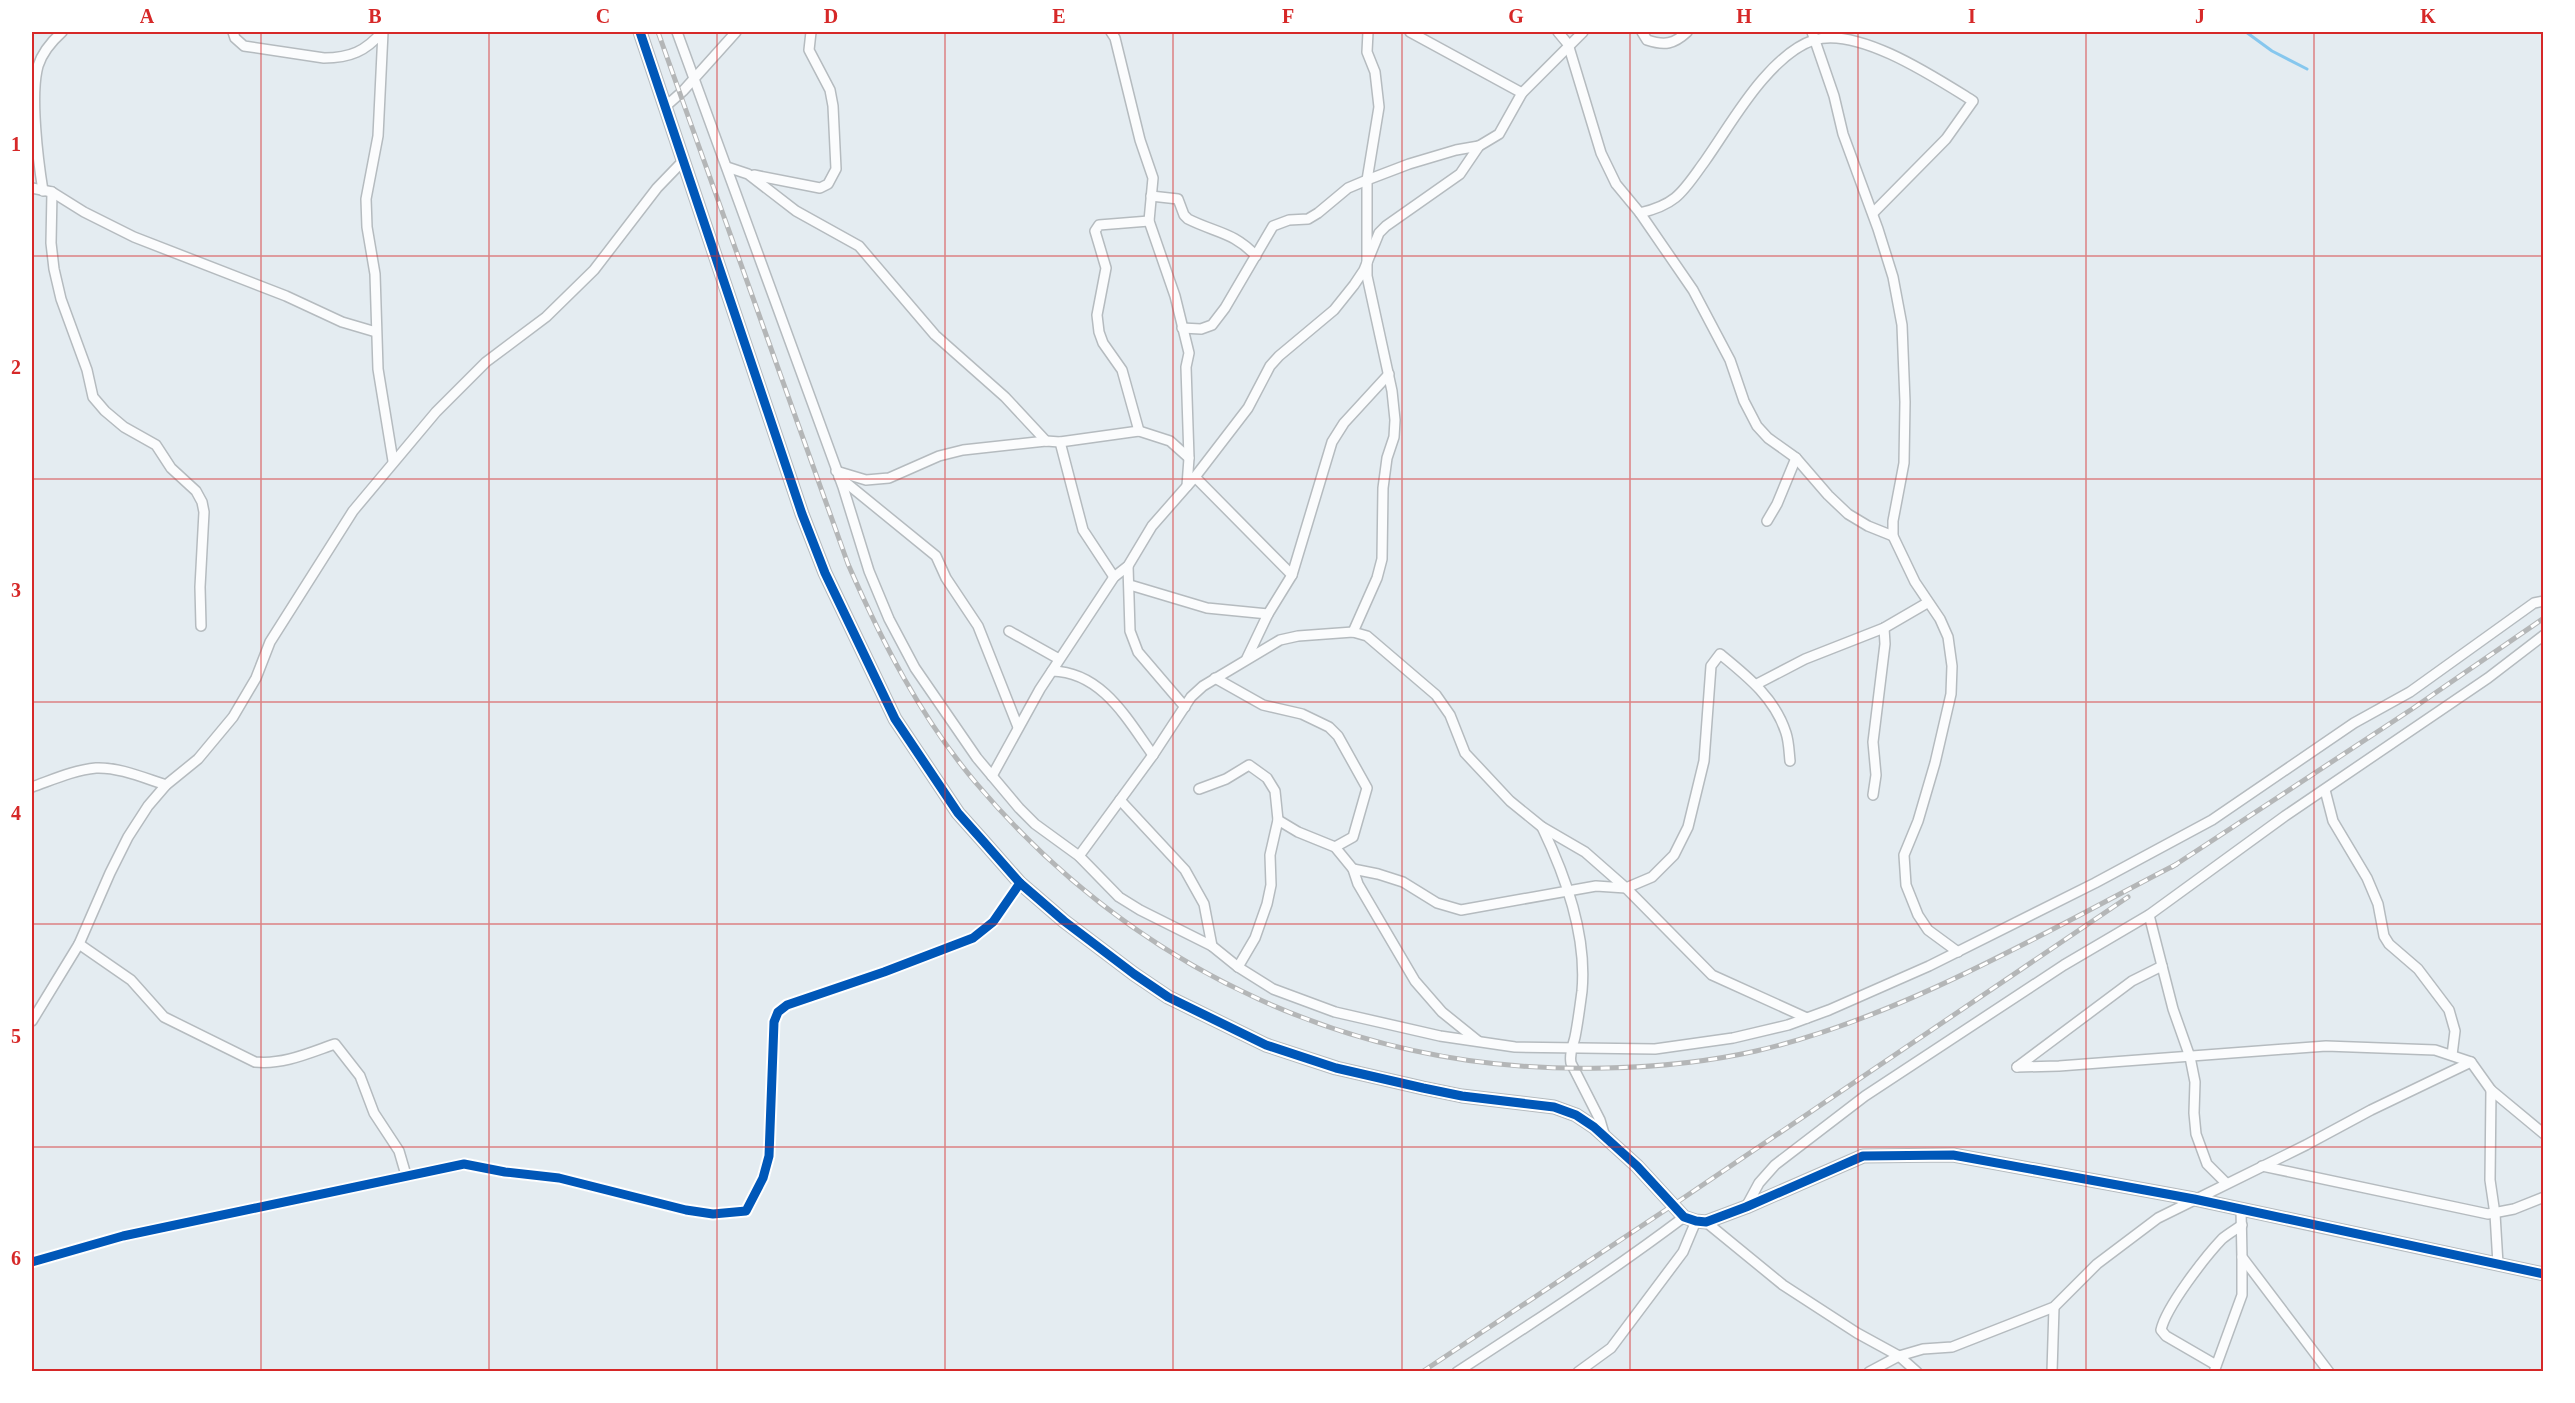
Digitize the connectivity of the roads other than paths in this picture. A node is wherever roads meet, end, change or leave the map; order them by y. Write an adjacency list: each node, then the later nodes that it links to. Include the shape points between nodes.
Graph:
1 (62, 32): 26 (street, via 52,40 36,76 36,132)
2 (233, 32): 3 (street, via 244,46 324,58 360,52)
3 (382, 32): 34 (street, via 378,136 366,199 375,274)
4 (640, 32): 19 (street)
5 (677, 32): 17 (street)
6 (736, 32): 17 (street)
7 (811, 32): 23 (street, via 809,50 830,90 833,106 834,176 820,189 813,189)
8 (1111, 32): 27 (street, via 1153,178)
9 (1368, 32): 24 (street, via 1367,52 1375,72 1379,107)
10 (1410, 32): 18 (street)
11 (1558, 32): 16 (street)
12 (1583, 32): 16 (street)
13 (1642, 32): 14 (street, via 1647,40 1661,44 1675,42)
14 (1687, 32)
15 (1814, 36): 28 (street, via 1763,79 1682,193 1660,208); 29 (street, via 1843,134); 29 (street, via 1867,45 1905,60 1973,101 1946,139)
16 (1568, 44): 18 (street); 28 (street, via 1601,153 1616,184)
17 (693, 78): 19 (street); 22 (street)
18 (1522, 93): 20 (street, via 1500,134)
19 (666, 106): 21 (street)
20 (1479, 146): 24 (street, via 1409,164); 32 (street, via 1460,174 1379,233)
21 (684, 160): 41 (street, via 657,188 594,270 546,317 486,362); 80 (street, via 802,514 859,648 895,719 928,770 958,813)
22 (727, 167): 23 (street); 42 (street)
23 (748, 174): 37 (street, via 796,211 859,246 935,335)
24 (1367, 180): 31 (street, via 1348,188 1308,219 1273,226); 32 (street)
25 (32, 188): 26 (street)
26 (47, 191): 34 (street, via 134,237 342,322); 54 (street, via 54,269 93,397 124,427 156,445 202,502)
27 (1151, 196): 30 (street); 31 (street, via 1178,199 1188,219 1231,235)
28 (1640, 213): 40 (street, via 1693,290 1730,360 1757,426)
29 (1873, 213): 46 (street, via 1896,294 1903,354 1904,463)
30 (1149, 220): 33 (street, via 1170,276); 36 (street, via 1099,225 1095,231 1106,267 1097,315 1099,332 1122,370)
31 (1256, 256): 33 (street, via 1212,325)
32 (1368, 261): 35 (street, via 1367,276); 43 (street, via 1334,310 1270,366 1248,408)
33 (1182, 328): 39 (street, via 1189,353)
34 (376, 332): 41 (street)
35 (1389, 374): 48 (street, via 1344,423 1332,442); 57 (street, via 1395,420 1383,488 1382,559)
36 (1139, 431): 38 (street); 39 (street, via 1170,441)
37 (1046, 441): 38 (street); 42 (street, via 963,450 889,478 866,480)
38 (1060, 442): 49 (street, via 1083,530)
39 (1189, 458): 44 (street)
40 (1796, 458): 45 (street); 46 (street, via 1848,513)
41 (393, 461): 69 (street, via 353,511 270,642 233,717 198,759)
42 (837, 473): 65 (street, via 936,556 978,626); 68 (street, via 889,619 915,668)
43 (1195, 477): 44 (street); 48 (street)
44 (1186, 486): 47 (street, via 1152,526)
45 (1767, 521)
46 (1893, 536): 52 (street)
47 (1128, 566): 49 (street); 50 (street)
48 (1292, 575): 53 (street)
49 (1114, 577): 60 (street)
50 (1130, 585): 53 (street, via 1207,608); 64 (street, via 1130,631 1138,652)
51 (2544, 601): 86 (street, via 2534,603 2410,692 2354,723 2212,820)
52 (1927, 603): 55 (street); 86 (street, via 1948,637 1951,694 1918,821 1904,855 1906,885 1928,930)
53 (1268, 614): 59 (street)
54 (201, 626)
55 (1884, 628): 63 (street, via 1805,659); 73 (street, via 1873,742)
56 (1009, 631): 60 (street)
57 (1353, 632): 59 (street, via 1280,640); 76 (street, via 1367,636 1436,695 1450,715 1465,753 1510,801)
58 (2544, 635): 72 (street)
59 (1247, 658): 62 (street)
60 (1059, 659): 61 (street)
61 (1052, 671): 65 (street); 66 (street, via 1078,675 1109,696)
62 (1215, 678): 64 (street, via 1191,697); 77 (street, via 1263,705 1292,710 1316,720 1338,736 1367,788 1353,837)
63 (1757, 684): 67 (street, via 1786,733); 81 (street, via 1720,654 1711,666 1704,761 1688,827 1674,855 1652,877)
64 (1185, 707): 66 (street)
65 (1018, 727): 68 (street)
66 (1153, 755): 74 (street)
67 (1790, 761)
68 (992, 776): 78 (street, via 1035,824)
69 (166, 785): 70 (street, via 97,768); 84 (street, via 128,837)
70 (32, 787)
71 (1199, 789): 75 (street, via 1249,765 1267,778 1275,791)
72 (2325, 790): 83 (street); 93 (street, via 2333,821 2378,904 2384,936 2418,969 2449,1010 2455,1031)
73 (1873, 795)
74 (1120, 800): 78 (street); 85 (street, via 1185,870 1204,904)
75 (1278, 820): 77 (street); 88 (street, via 1270,855 1271,885 1265,912)
76 (1542, 827): 81 (street, via 1585,852); 82 (street, via 1558,859)
77 (1335, 847): 79 (street)
78 (1079, 856): 85 (street, via 1119,897)
79 (1353, 869): 82 (street, via 1403,882 1437,903 1461,910); 91 (street, via 1416,981 1442,1012)
80 (1020, 883): 98 (street, via 1064,921 1168,997 1266,1045 1336,1068 1423,1088 1554,1107 1576,1115); 100 (street, via 993,922 973,938 787,1005 778,1012 774,1023 769,1156 746,1211 712,1214 686,1210 559,1178 464,1164)
81 (1626, 888): 82 (street, via 1596,886); 89 (street, via 1712,975)
82 (1568, 893): 92 (street, via 1579,932 1582,988)
83 (2149, 915): 87 (street); 104 (street, via 2064,965 1865,1096 1775,1165)
84 (79, 944): 90 (street); 100 (street, via 131,980 164,1017 255,1062 270,1064 335,1044 360,1076 374,1113 399,1151)
85 (1212, 946): 88 (street)
86 (1958, 952): 89 (street)
87 (2162, 966): 94 (street); 94 (street, via 2132,981 2017,1067)
88 (1238, 967): 91 (street, via 1273,989 1335,1012)
89 (1807, 1018): 92 (street, via 1733,1038 1655,1049)
90 (32, 1021)
91 (1479, 1042): 92 (street)
92 (1572, 1048): 98 (street, via 1572,1069)
93 (2452, 1055): 94 (street, via 2435,1050 2326,1046); 95 (street)
94 (2190, 1057): 101 (street, via 2195,1082 2196,1134 2207,1164)
95 (2471, 1062): 96 (street); 99 (street)
96 (2491, 1090): 97 (street); 106 (street, via 2490,1180)
97 (2544, 1134)
98 (1605, 1137): 107 (street)
99 (2262, 1166): 101 (street); 106 (street)
100 (406, 1175): 110 (street, via 123,1236)
101 (2226, 1184): 103 (street)
102 (2544, 1197): 106 (street)
103 (2193, 1199): 104 (street, via 1953,1155 1902,1154 1863,1156); 105 (street); 113 (street, via 2158,1218 2097,1264)
104 (1746, 1207): 107 (street)
105 (2241, 1209): 108 (street); 111 (street)
106 (2495, 1214): 111 (street)
107 (1695, 1220): 114 (street, via 1784,1285); 116 (street, via 1636,1253); 117 (street, via 1683,1252 1611,1348)
108 (2242, 1225): 109 (street); 115 (street, via 2204,1261 2172,1306 2161,1330)
109 (2242, 1257): 115 (street, via 2242,1294); 121 (street)
110 (32, 1262)
111 (2498, 1264): 112 (street)
112 (2544, 1274)
113 (2054, 1307): 114 (street, via 1971,1341); 120 (street)
114 (1899, 1356): 118 (street); 119 (street)
115 (2215, 1368)
116 (1457, 1371)
117 (1578, 1371)
118 (1869, 1371)
119 (1917, 1371)
120 (2052, 1371)
121 (2329, 1371)

